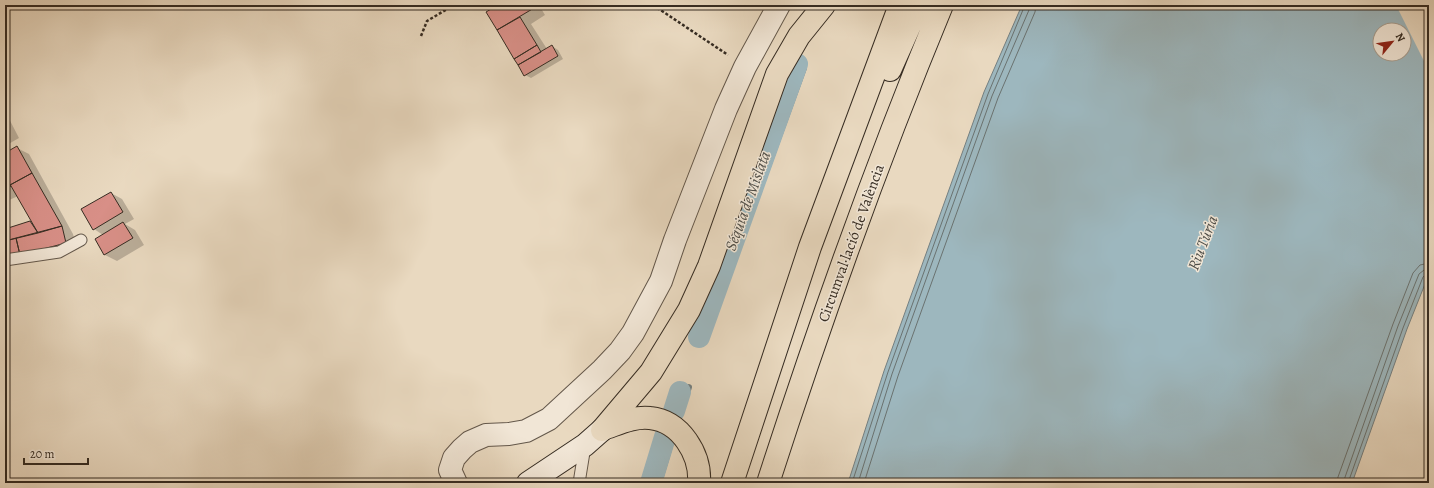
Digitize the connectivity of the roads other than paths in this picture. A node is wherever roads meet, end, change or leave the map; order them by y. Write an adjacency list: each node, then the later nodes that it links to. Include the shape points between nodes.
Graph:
1 (779, 5): 11 (street, via 744,67 717,131 661,281 633,333 602,370 549,419 526,431 486,435 470,442 454,458 450,470)
2 (824, 5): 9 (highway, via 799,36 777,74 709,266 689,310 651,372)
3 (900, 5): 7 (highway)
4 (919, 5): 7 (highway, via 880,92 835,210)
5 (942, 5): 16 (highway, Circumval·lació de València, via 848,248)
6 (81, 240): 8 (lane, via 59,252)
7 (810, 247): 15 (highway)
8 (5, 260)
9 (602, 430): 10 (street); 14 (highway, via 631,419 651,418 667,423 682,434 694,452 700,473)
10 (585, 445): 12 (street); 13 (lane)
11 (456, 483)
12 (528, 483)
13 (579, 483)
14 (699, 483)
15 (732, 483)
16 (768, 483)

